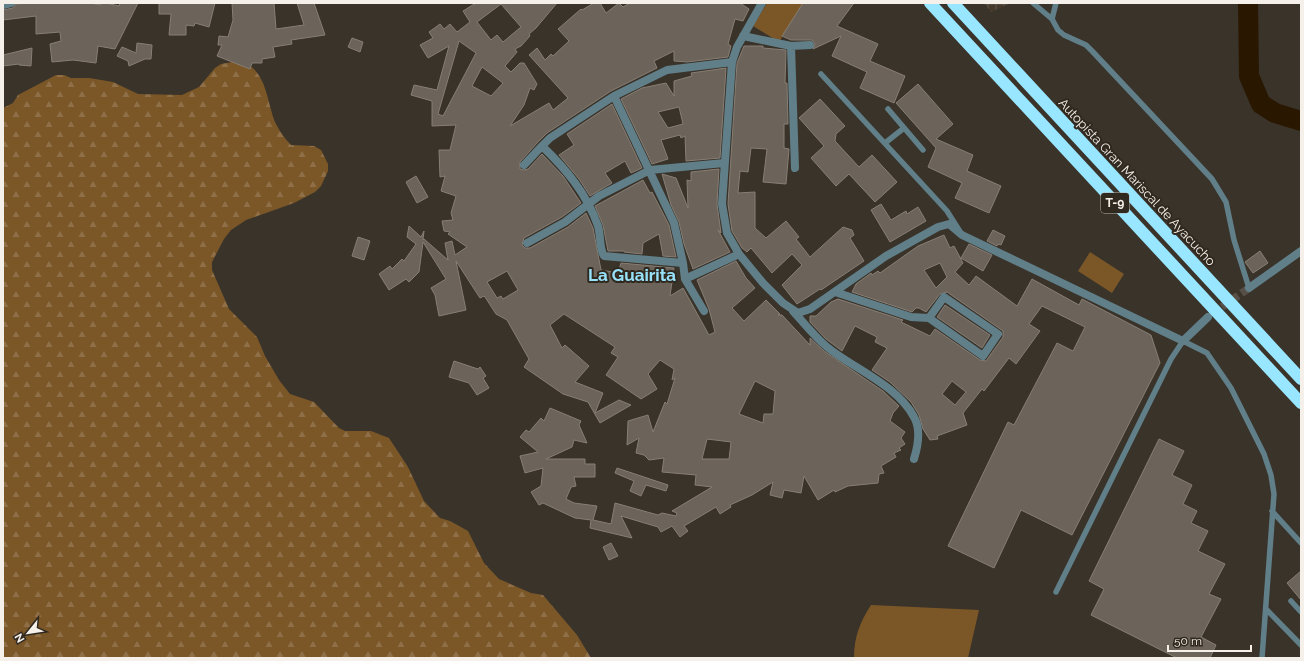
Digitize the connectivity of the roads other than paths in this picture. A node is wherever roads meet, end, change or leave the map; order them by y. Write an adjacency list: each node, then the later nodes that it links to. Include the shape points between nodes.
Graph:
1 (11, 3): 7 (street)
2 (762, 3): 9 (street)
3 (930, 3): 39 (highway, T-9)
4 (953, 3): 38 (highway, Autopista Gran Mariscal de Ayacucho / T-9)
5 (1032, 3): 8 (lane)
6 (1056, 3): 8 (lane)
7 (3, 5)
8 (1052, 18): 31 (lane, via 1058,30 1064,35 1086,45 1093,52 1212,179 1226,202 1234,240)
9 (743, 36): 11 (street); 12 (street)
10 (810, 45): 11 (street)
11 (791, 46): 22 (street)
12 (732, 62): 14 (street, via 667,70); 20 (street)
13 (821, 74): 17 (lane)
14 (614, 96): 18 (street, via 550,138); 23 (street)
15 (888, 109): 16 (lane)
16 (904, 128): 17 (lane); 19 (lane)
17 (885, 143): 25 (lane, via 947,211)
18 (542, 146): 21 (street); 24 (street, via 566,170)
19 (923, 150)
20 (724, 163): 23 (street); 28 (street, via 723,219 727,233)
21 (524, 165)
22 (795, 168)
23 (650, 170): 24 (street); 29 (street, via 674,223)
24 (588, 204): 26 (street, via 565,222); 29 (street, via 598,227 604,256)
25 (962, 235): 32 (street, via 949,224 938,227 886,256); 37 (street)
26 (527, 243)
27 (1301, 251): 31 (street)
28 (739, 254): 30 (street); 33 (street, via 763,283)
29 (683, 263): 30 (street)
30 (684, 279): 34 (street)
31 (1249, 288)
32 (835, 292): 33 (street, via 804,312 798,313); 36 (street, via 911,318)
33 (791, 309): 40 (street, via 827,346 873,377 904,403 915,418 918,437)
34 (704, 311)
35 (1208, 317): 37 (street)
36 (929, 318): 36 (street, via 983,356 998,334 944,297)
37 (1183, 341): 41 (lane, via 1207,353 1231,388 1272,475); 43 (lane)
38 (1301, 380)
39 (1301, 403)
40 (914, 459)
41 (1272, 511): 42 (lane); 45 (lane)
42 (1301, 543)
43 (1056, 592)
44 (1291, 601): 46 (lane)
45 (1266, 609): 47 (lane); 48 (lane)
46 (1301, 612)
47 (1301, 645)
48 (1262, 658)

